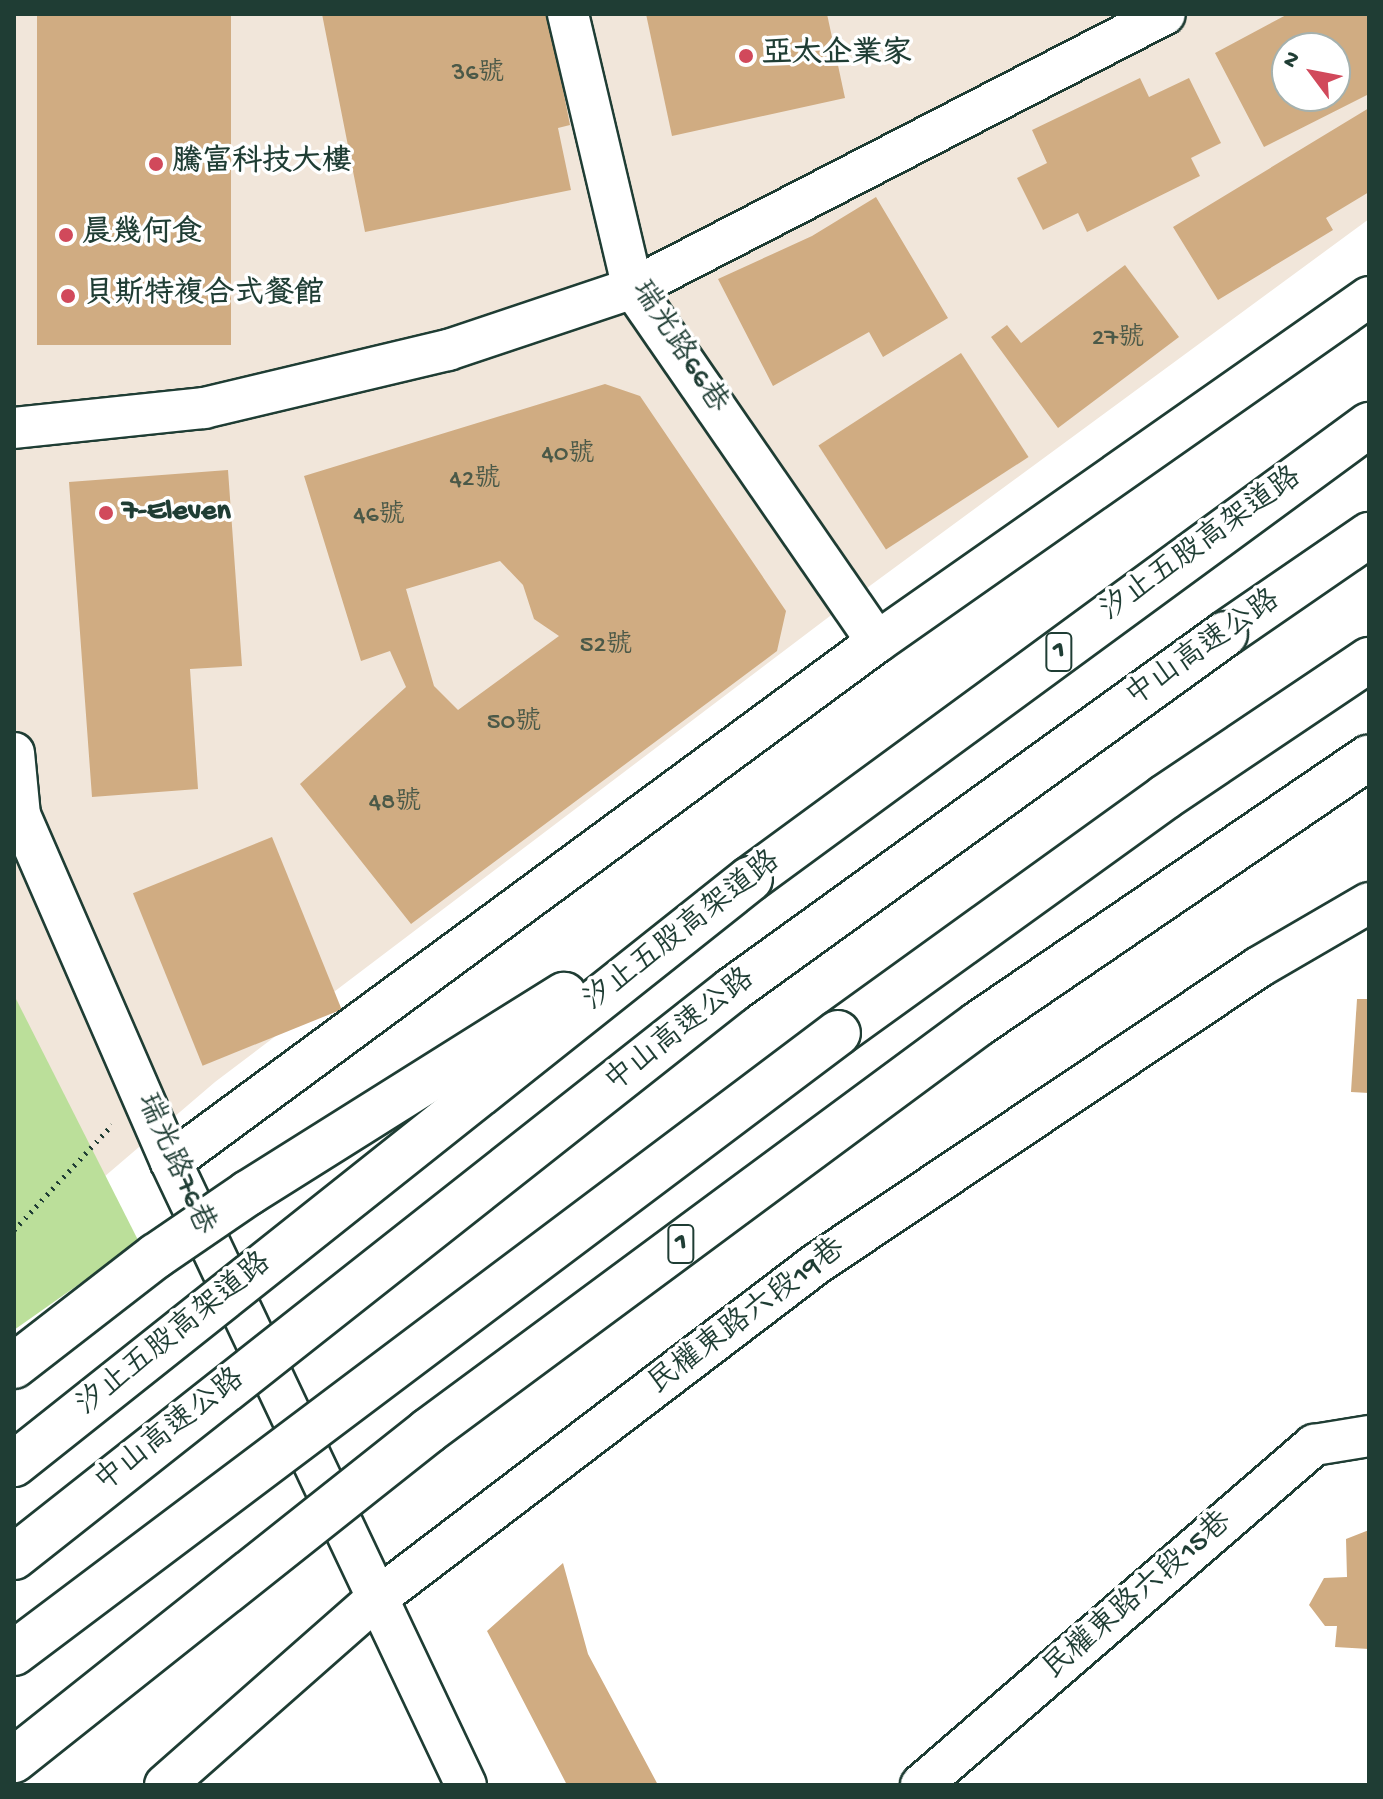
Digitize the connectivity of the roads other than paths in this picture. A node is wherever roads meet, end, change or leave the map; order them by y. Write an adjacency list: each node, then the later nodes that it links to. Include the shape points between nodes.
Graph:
1 (568, 14): 3 (street, 瑞光路66巷)
2 (1165, 14): 3 (street)
3 (633, 288): 6 (street, via 448,350 204,408); 8 (street, 瑞光路66巷)
4 (1369, 297): 8 (street)
5 (1369, 425): 12 (highway, 汐止五股高架道路 / 1)
6 (14, 428)
7 (1369, 535): 18 (highway, 中山高速公路, bridge, via 732,990)
8 (877, 642): 14 (street)
9 (1369, 660): 20 (highway, bridge, via 1165,797 838,1033)
10 (14, 753): 14 (street, 瑞光路76巷, via 20,815)
11 (1369, 757): 21 (highway, 1, bridge, via 940,1052 428,1431)
12 (750, 879): 15 (highway, bridge, via 248,1193 156,1256); 17 (highway, 汐止五股高架道路 / 1, bridge)
13 (1369, 903): 19 (street, 民權東路六段19巷, via 1259,967 816,1264)
14 (171, 1162): 19 (street, 瑞光路76巷)
15 (14, 1366)
16 (1369, 1436): 24 (street, 民權東路六段15巷, via 1314,1445)
17 (14, 1464)
18 (14, 1557)
19 (376, 1599): 22 (street, 民權東路六段19巷); 23 (street, 瑞光路76巷)
20 (14, 1653)
21 (14, 1760)
22 (165, 1785)
23 (466, 1785)
24 (921, 1785)

